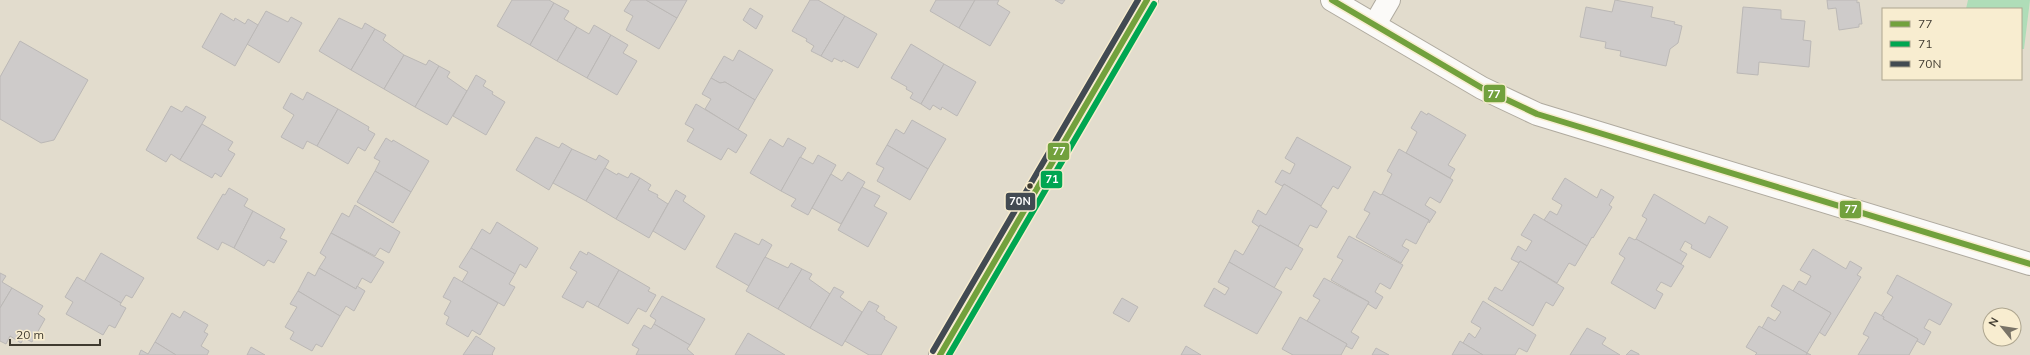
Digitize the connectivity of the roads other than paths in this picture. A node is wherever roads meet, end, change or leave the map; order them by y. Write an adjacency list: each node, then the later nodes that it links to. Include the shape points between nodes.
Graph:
1 (1147, 0): 6 (street)
2 (1332, 0): 4 (street)
3 (1389, 0): 4 (street)
4 (1375, 24): 5 (street, via 1482,88 1537,114)
5 (2030, 264)
6 (940, 355)

